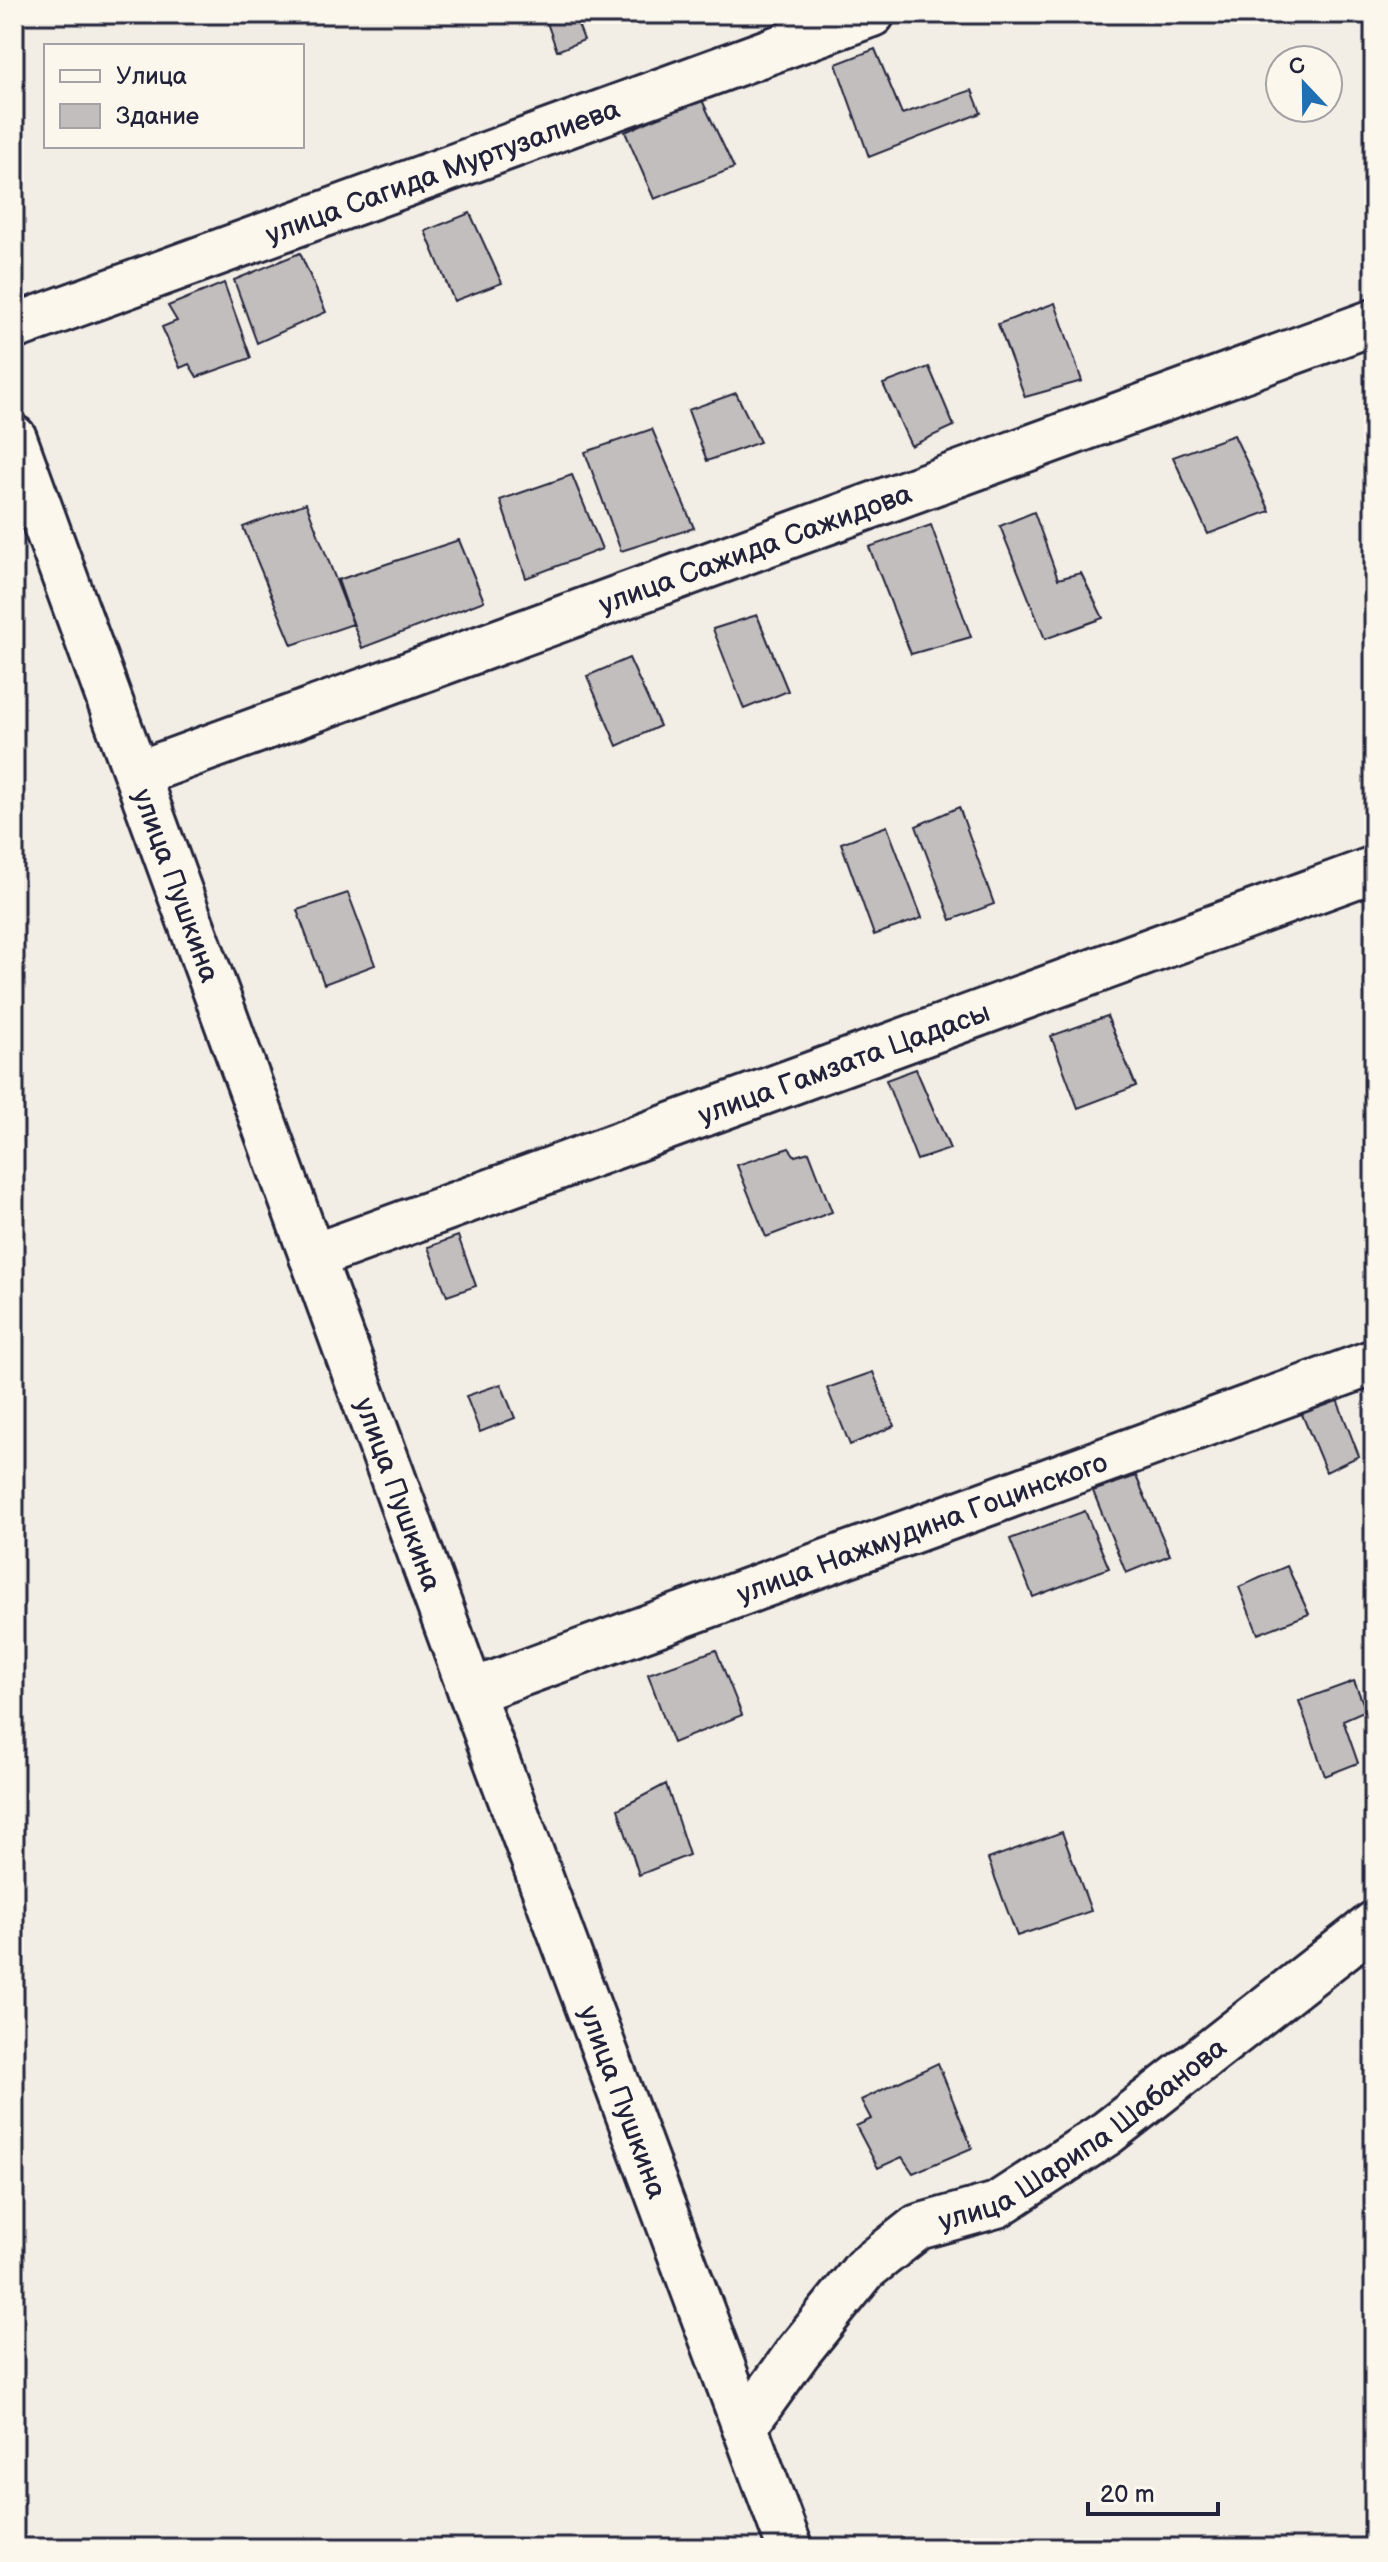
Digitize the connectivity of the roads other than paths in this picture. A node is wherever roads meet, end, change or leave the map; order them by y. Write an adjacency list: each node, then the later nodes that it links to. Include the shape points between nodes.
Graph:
1 (872, 14): 3 (street, улица Сагида Муртузалиева)
2 (1374, 322): 5 (street, улица Сажида Сажидова)
3 (14, 327)
4 (14, 438): 5 (street, улица Пушкина)
5 (137, 774): 7 (street, улица Пушкина)
6 (1374, 869): 7 (street, улица Гамзата Цадасы)
7 (312, 1257): 9 (street, улица Пушкина)
8 (1374, 1362): 9 (street, улица Нажмудина Гоцинского)
9 (471, 1692): 11 (street, улица Пушкина)
10 (1374, 1924): 11 (street, улица Шарипа Шабанова, via 1107,2133 997,2205 918,2227 865,2269)
11 (745, 2426): 12 (street, улица Пушкина)
12 (790, 2548)

